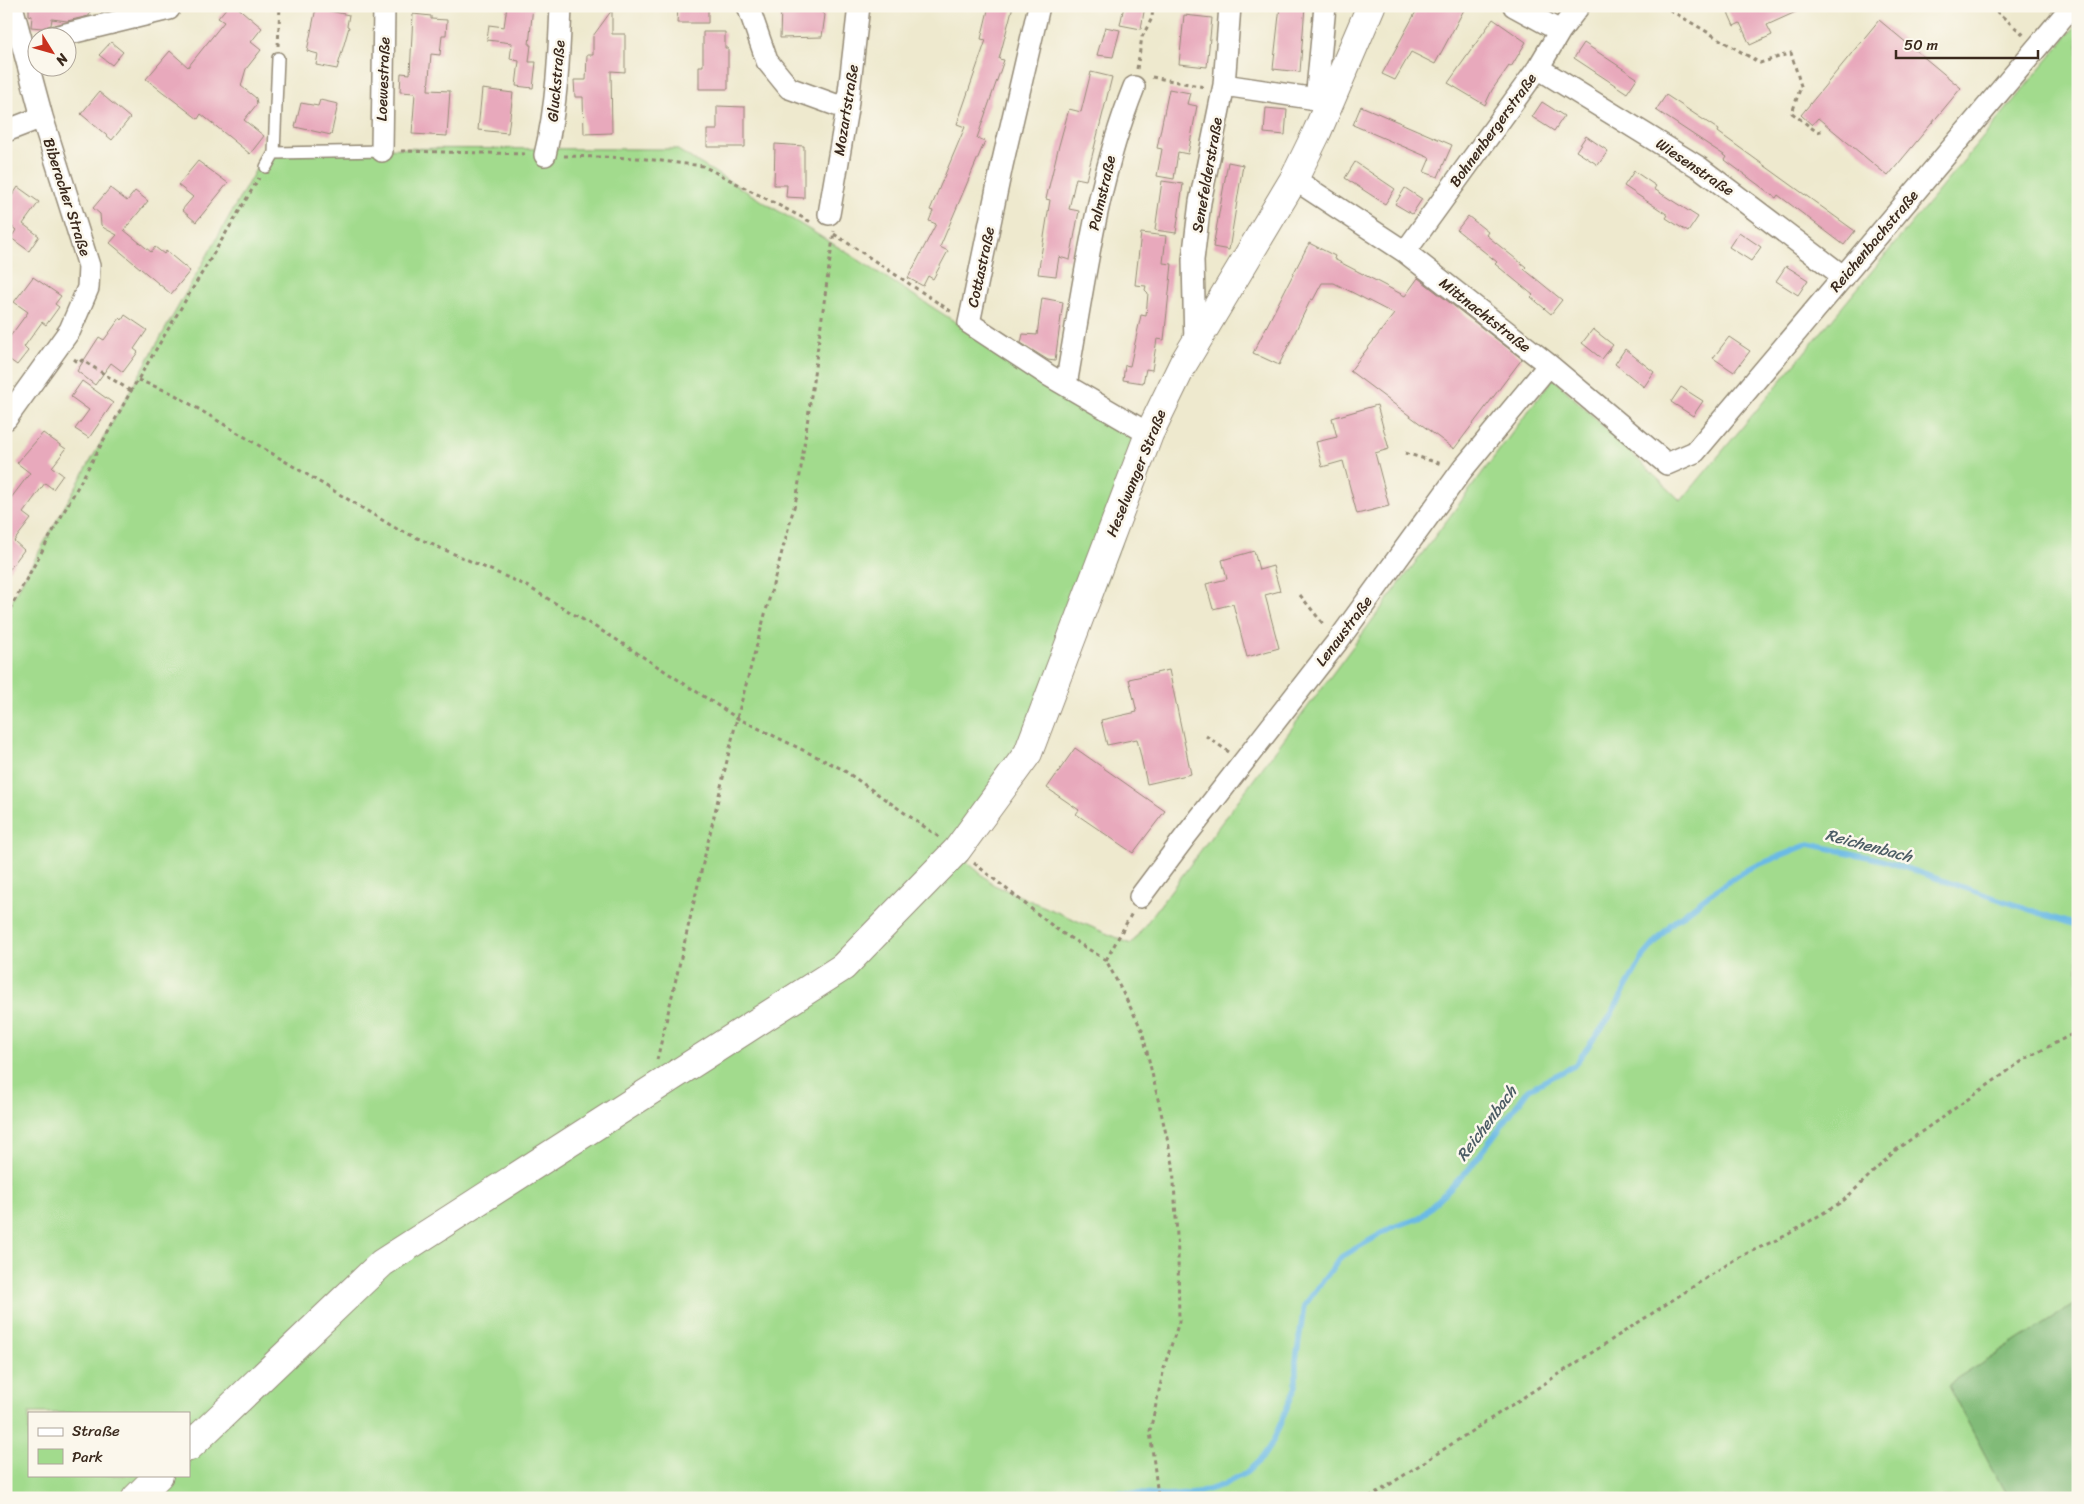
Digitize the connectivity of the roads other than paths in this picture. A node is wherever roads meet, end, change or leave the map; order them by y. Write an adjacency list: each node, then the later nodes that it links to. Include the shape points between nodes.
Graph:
1 (12, 6): 16 (street, Biberacher Straße)
2 (384, 6): 26 (street, Loewestraße)
3 (561, 6): 28 (street, Gluckstraße, via 559,76 554,120)
4 (748, 6): 23 (street, via 767,61 789,88)
5 (859, 6): 23 (street, Mozartstraße)
6 (1039, 6): 36 (street, Cottastraße, via 969,323)
7 (1230, 6): 21 (street, Senefelderstraße)
8 (1325, 6): 22 (street)
9 (1371, 6): 22 (street, Heselwanger Straße)
10 (1514, 6): 15 (street)
11 (1579, 6): 15 (street, Bohnenbergerstraße)
12 (2072, 6): 33 (street, Reichenbachstraße)
13 (169, 9): 14 (street)
14 (78, 31)
15 (1560, 31): 18 (street, Bohnenbergerstraße)
16 (28, 38)
17 (278, 58): 27 (lane)
18 (1538, 68): 32 (street, Bohnenbergerstraße); 33 (street, Wiesenstraße, via 1700,168)
19 (36, 78): 24 (street, Biberacher Straße)
20 (1134, 87): 36 (street, Palmstraße, via 1117,130 1099,198)
21 (1223, 88): 22 (street); 34 (street, Senefelderstraße, via 1192,260)
22 (1323, 101): 30 (street, Heselwanger Straße)
23 (847, 109): 31 (street, Mozartstraße)
24 (42, 118): 25 (street); 37 (street, Biberacher Straße, via 89,266 88,288 70,330)
25 (6, 131)
26 (387, 151): 27 (lane)
27 (274, 153): 29 (lane)
28 (545, 155)
29 (266, 167)
30 (1294, 179): 32 (street, Mittnachtstraße); 34 (street, Heselwanger Straße)
31 (824, 223)
32 (1405, 252): 35 (street, Mittnachtstraße)
33 (1844, 277): 39 (street, Reichenbachstraße, via 1695,452)
34 (1195, 344): 38 (street, Heselwanger Straße)
35 (1548, 364): 39 (street, Mittnachtstraße); 40 (street, Lenaustraße, via 1462,470 1337,642)
36 (1066, 385): 38 (street, Cottastraße)
37 (6, 420)
38 (1149, 434): 41 (street, Heselwanger Straße, via 1028,753 957,850 843,967 382,1263)
39 (1667, 464)
40 (1140, 897)
41 (190, 1446)
42 (158, 1476): 43 (street)
43 (136, 1498)

